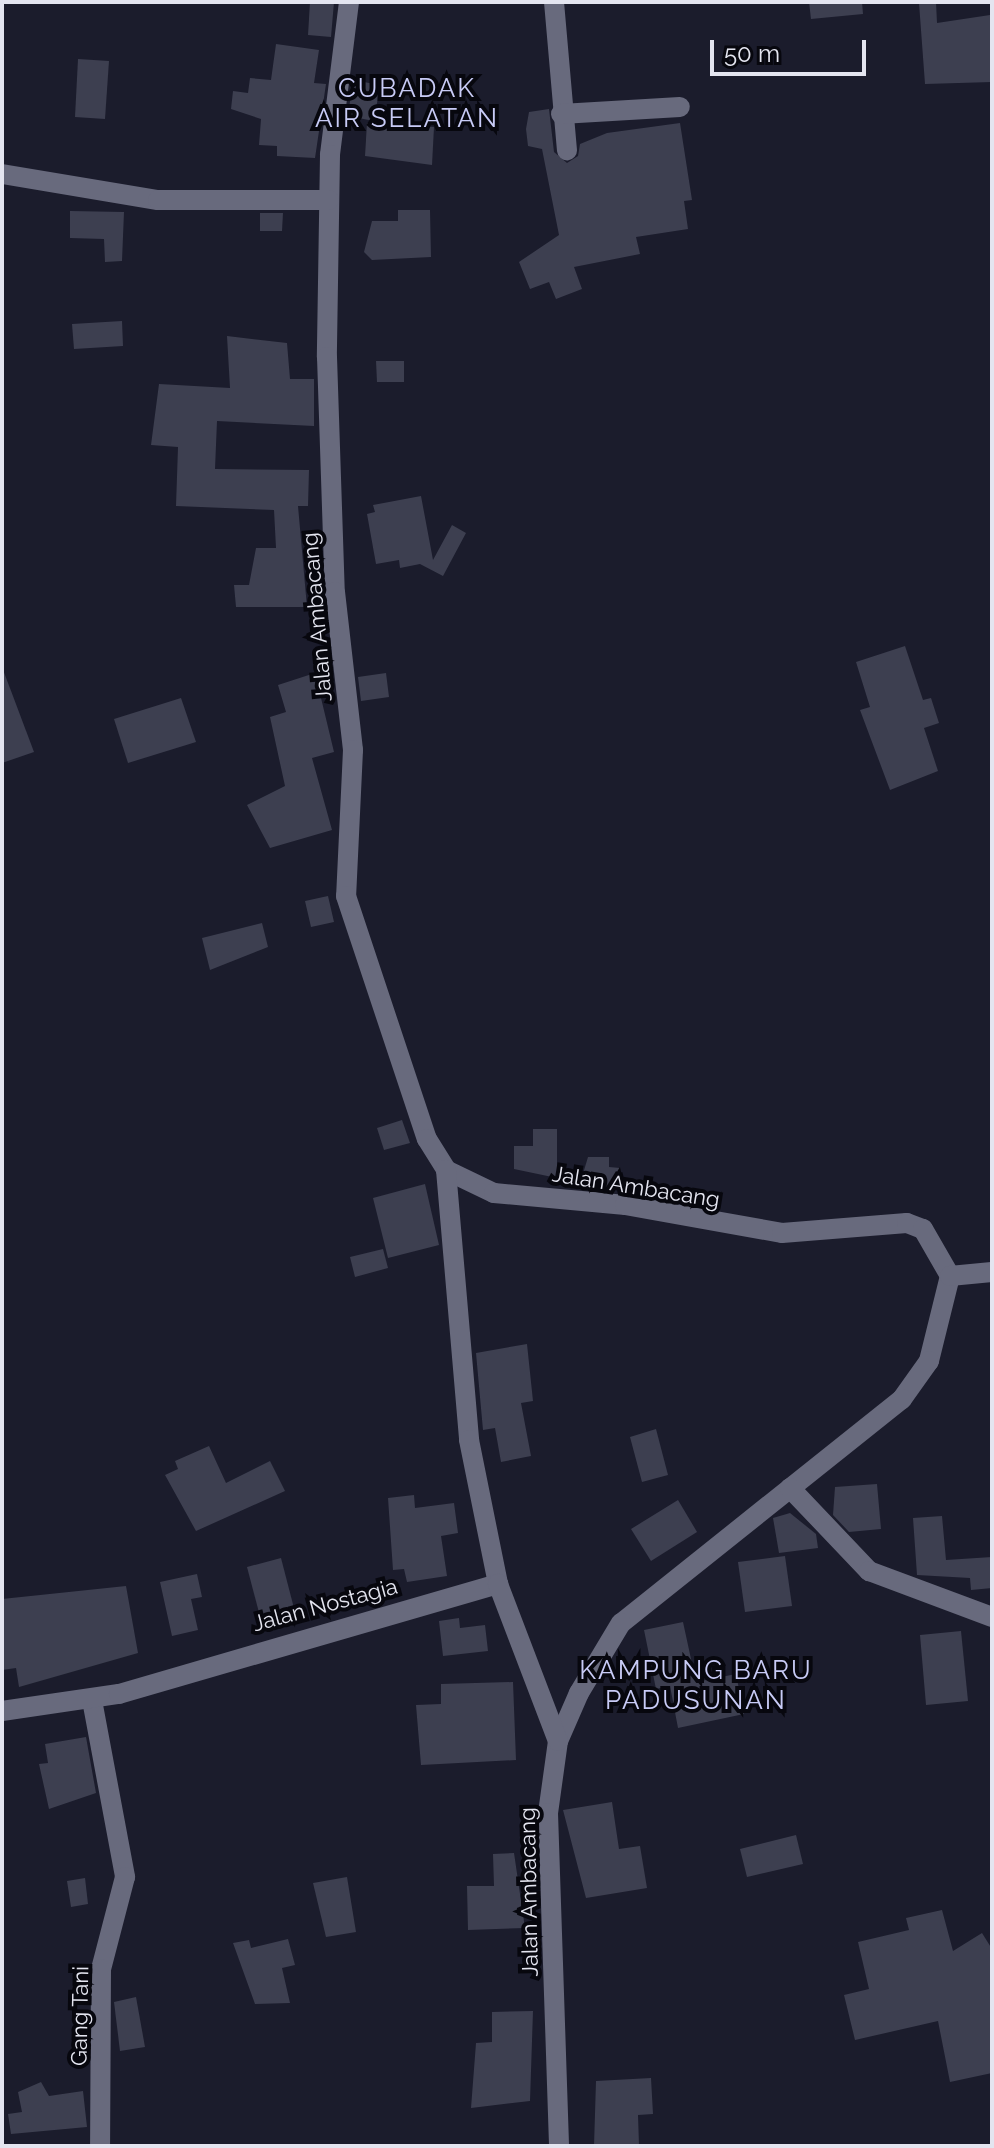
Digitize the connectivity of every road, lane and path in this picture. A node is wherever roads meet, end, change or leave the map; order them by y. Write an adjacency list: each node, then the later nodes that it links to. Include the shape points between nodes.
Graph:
1 (349, 2): 7 (street, Jalan Ambacang)
2 (554, 2): 4 (street)
3 (680, 107): 4 (street)
4 (561, 114): 5 (street)
5 (567, 150)
6 (2, 174): 7 (street, via 158,200)
7 (329, 200): 8 (street, Jalan Ambacang, via 335,592 353,750 346,896 399,1065)
8 (446, 1170): 10 (street, Jalan Ambacang, via 494,1193 625,1205 754,1231 907,1223 923,1229); 12 (street, via 469,1440)
9 (992, 1272): 10 (street)
10 (950, 1276): 11 (street, Jalan Ambacang, via 937,1340 918,1378 870,1427)
11 (790, 1488): 13 (street, via 869,1571); 16 (street, Jalan Ambacang, via 621,1623)
12 (498, 1584): 14 (street, Jalan Nostagia); 16 (street)
13 (992, 1617)
14 (92, 1700): 15 (street, Jalan Nostagia); 17 (street, Gang Tani, via 125,1877 101,1969)
15 (2, 1711)
16 (558, 1741): 18 (street, Jalan Ambacang, via 548,1872)
17 (100, 2146)
18 (559, 2146)

